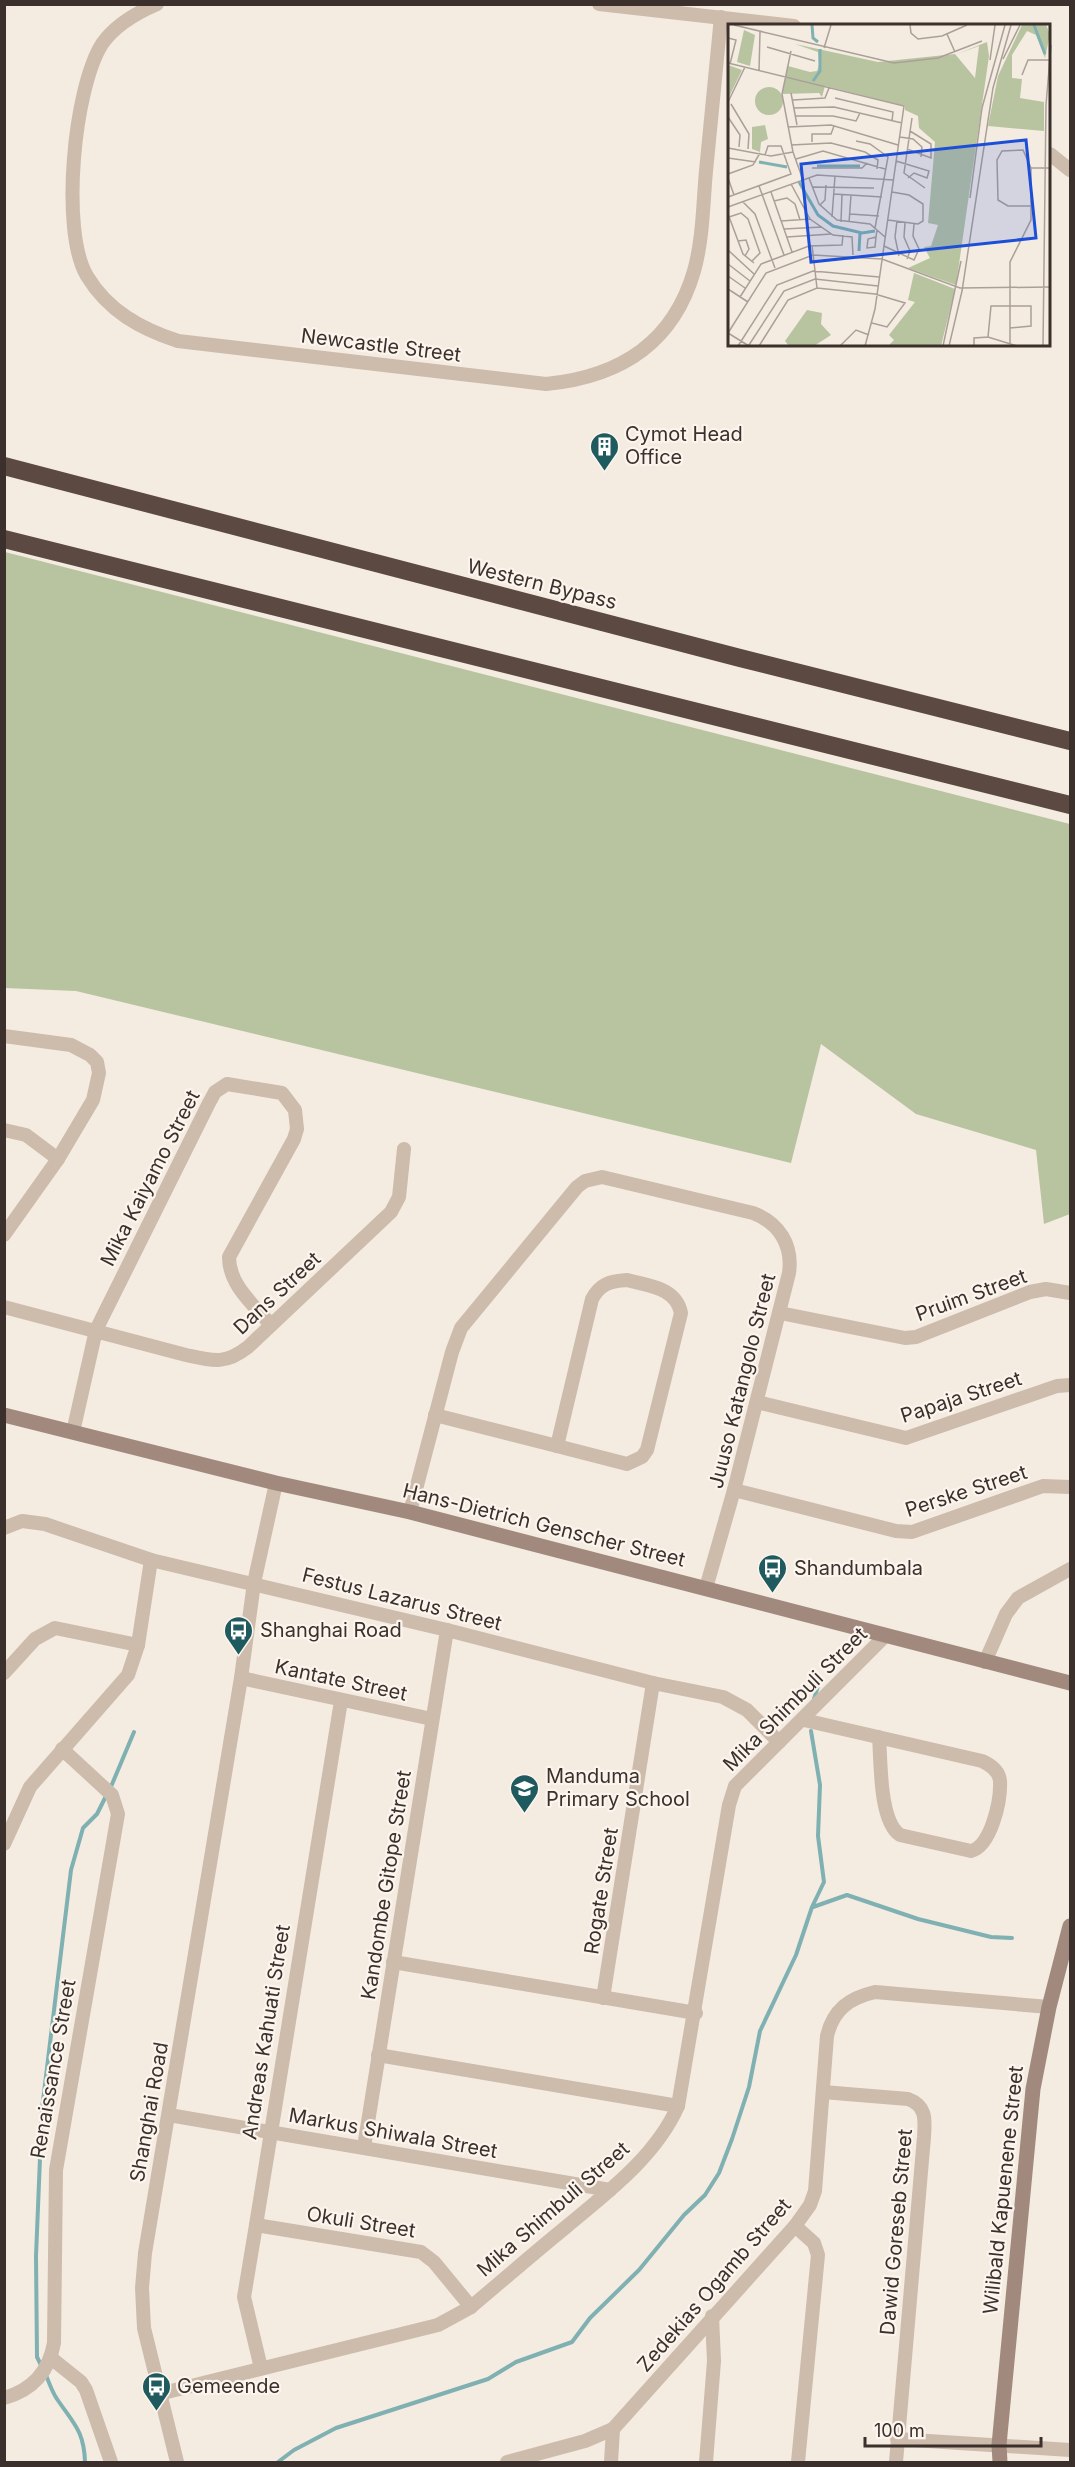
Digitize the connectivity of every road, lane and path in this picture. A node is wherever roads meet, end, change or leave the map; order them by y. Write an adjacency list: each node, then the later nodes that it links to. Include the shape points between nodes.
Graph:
1 (157, 4): 3 (street, Newcastle Street, via 132,15 103,43 89,71 81,109 75,157 75,240 86,274 111,307 148,330 178,341 546,384 579,381 618,367 668,326 684,300 699,245)
2 (598, 4): 3 (street)
3 (721, 17): 4 (street)
4 (778, 24)
5 (1051, 155): 6 (street)
6 (1071, 170)
7 (4, 466): 9 (highway, Western Bypass, via 717,653)
8 (4, 539): 10 (highway)
9 (1071, 741)
10 (1071, 805)
11 (4, 1036): 14 (street, via 71,1045 96,1062 99,1073 93,1100)
12 (4, 1130): 14 (street, via 26,1135)
13 (404, 1149): 19 (street, Dans Street, via 399,1197 391,1212)
14 (58, 1159): 15 (street)
15 (4, 1235)
16 (1071, 1293): 18 (street, Pruim Street, via 1046,1289 1030,1292 905,1338)
17 (4, 1307): 20 (street, Dans Street)
18 (780, 1313): 22 (street, Juuso Katangolo Street); 24 (street, Juuso Katangolo Street, via 791,1260 782,1236 768,1220 613,1179 585,1181 569,1195 466,1320 454,1345)
19 (271, 1325): 20 (street, Dans Street, via 238,1355 216,1361); 20 (street, Mika Kaiyamo Street, via 234,1282 229,1257 290,1149 297,1120 295,1110 282,1093 234,1084 215,1092)
20 (96, 1330): 25 (street, Mika Kaiyamo Street)
21 (1071, 1385): 22 (street, Papaja Street, via 1057,1386 906,1438)
22 (757, 1402): 29 (street, Juuso Katangolo Street)
23 (4, 1415): 25 (street, Hans-Dietrich Genscher Street)
24 (435, 1415): 26 (street); 30 (street, Juuso Katangolo Street)
25 (73, 1432): 27 (street, Hans-Dietrich Genscher Street)
26 (557, 1446): 26 (street, via 627,1464 642,1457 681,1313 672,1295 627,1280 606,1283 598,1289 586,1313)
27 (276, 1483): 30 (street, Hans-Dietrich Genscher Street); 34 (street, Shanghai Road)
28 (1071, 1486): 29 (street, Perske Street, via 1043,1486 919,1531 904,1532)
29 (734, 1491): 35 (street, Juuso Katangolo Street)
30 (410, 1512): 35 (street, Hans-Dietrich Genscher Street)
31 (4, 1528): 32 (street, Festus Lazarus Street, via 22,1521 45,1524)
32 (151, 1560): 34 (street, Festus Lazarus Street); 38 (street)
33 (1071, 1569): 39 (street, via 1018,1598 1006,1614)
34 (254, 1583): 36 (street, Festus Lazarus Street); 41 (street, Shanghai Road)
35 (706, 1588): 37 (street, Hans-Dietrich Genscher Street)
36 (447, 1630): 42 (street, Festus Lazarus Street); 45 (street, Kandombe Gitope Street)
37 (885, 1636): 39 (street, Hans-Dietrich Genscher Street); 46 (street, Mika Shimbuli Street)
38 (138, 1646): 40 (street, via 55,1628 34,1639); 49 (street, via 128,1675)
39 (985, 1662): 43 (street, Hans-Dietrich Genscher Street)
40 (4, 1673)
41 (241, 1678): 44 (street, Kantate Street); 59 (street, Shanghai Road)
42 (653, 1683): 48 (street, Festus Lazarus Street, via 731,1700 747,1710); 53 (street, Rogate Street)
43 (1071, 1683)
44 (341, 1701): 45 (street, Kantate Street); 60 (street, Andreas Kahuati Street)
45 (432, 1719): 52 (street, Kandombe Gitope Street)
46 (804, 1720): 47 (street); 48 (street, Mika Shimbuli Street)
47 (879, 1737): 47 (street, via 991,1765 1000,1781 993,1824 984,1844 970,1851 893,1830 886,1815)
48 (779, 1742): 55 (street, Mika Shimbuli Street, via 740,1779 732,1796)
49 (62, 1749): 50 (street, via 26,1792); 67 (street, Renaissance Street, via 112,1795 118,1814 56,2170 55,2327)
50 (4, 1844)
51 (1071, 1926): 54 (street, Wilibald Kapuenene Street)
52 (393, 1962): 53 (street); 56 (street, Kandombe Gitope Street)
53 (603, 1998): 55 (street)
54 (1049, 2007): 57 (street, Zedekias Ogamb Street, via 875,1992 857,1997 842,2007 829,2025); 73 (street, Wilibald Kapuenene Street, via 1029,2118)
55 (696, 2013): 58 (street, Mika Shimbuli Street)
56 (378, 2055): 58 (street); 61 (street, Kandombe Gitope Street)
57 (823, 2092): 64 (street, Zedekias Ogamb Street, via 815,2191); 72 (street, Dawid Goreseb Street, via 908,2099 923,2111 924,2137)
58 (678, 2106): 62 (street, Mika Shimbuli Street, via 661,2138)
59 (169, 2115): 60 (street, Markus Shiwala Street); 69 (street, Shanghai Road, via 141,2288 144,2328)
60 (269, 2132): 61 (street, Markus Shiwala Street); 63 (street, Andreas Kahuati Street)
61 (364, 2147): 62 (street, Markus Shiwala Street)
62 (610, 2190): 65 (street, Mika Shimbuli Street)
63 (256, 2225): 65 (street, Okuli Street, via 421,2252); 68 (street, Andreas Kahuati Street, via 244,2297)
64 (795, 2226): 66 (street, Zedekias Ogamb Street); 80 (street, via 814,2243 818,2255)
65 (471, 2307): 68 (street, Mika Shimbuli Street, via 438,2325)
66 (712, 2316): 71 (street, Zedekias Ogamb Street); 79 (street, via 714,2361)
67 (51, 2358): 70 (street, Renaissance Street, via 32,2384); 76 (street, via 86,2390)
68 (261, 2368): 69 (street, Mika Shimbuli Street)
69 (159, 2394): 75 (street, Shanghai Road)
70 (4, 2398)
71 (613, 2429): 77 (street, Zedekias Ogamb Street); 78 (street)
72 (897, 2439): 73 (street); 81 (street, Dawid Goreseb Street)
73 (999, 2445): 74 (street); 82 (street, Wilibald Kapuenene Street)
74 (1071, 2450)
75 (174, 2462)
76 (111, 2463)
77 (507, 2463)
78 (611, 2463)
79 (706, 2463)
80 (798, 2463)
81 (896, 2463)
82 (1000, 2463)

